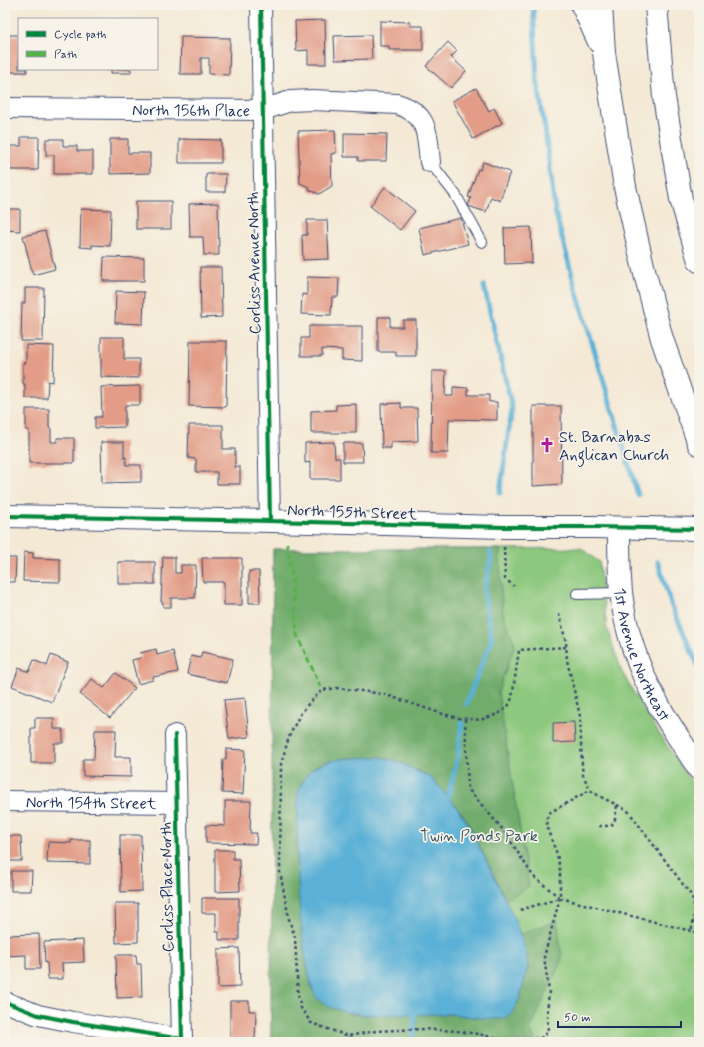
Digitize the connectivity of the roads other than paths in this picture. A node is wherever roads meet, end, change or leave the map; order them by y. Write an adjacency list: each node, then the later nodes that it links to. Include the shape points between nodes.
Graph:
1 (261, 5): 7 (street, Corliss Avenue North)
2 (582, 5): 5 (main road)
3 (601, 5): 5 (main road)
4 (656, 5): 10 (main road, via 664,97 681,199)
5 (604, 53): 11 (main road, via 625,187 643,266 662,339)
6 (5, 108): 7 (street, North 156th Place)
7 (263, 110): 8 (street, North 156th Place, via 290,101 312,100 397,104 407,107 425,124); 13 (street, Corliss Avenue North)
8 (430, 162): 9 (lane, via 455,194)
9 (482, 242)
10 (699, 261)
11 (699, 444)
12 (5, 516): 13 (main road, North 155th Street)
13 (270, 521): 14 (main road, North 155th Street)
14 (619, 528): 15 (main road, North 155th Street); 16 (main road, 1st Avenue Northeast)
15 (699, 529)
16 (621, 593): 17 (lane); 19 (main road, 1st Avenue Northeast, via 628,629 644,677)
17 (577, 594)
18 (175, 735): 21 (street, Corliss Place North)
19 (699, 770)
20 (5, 801): 21 (street, North 154th Street)
21 (176, 803): 22 (street, Corliss Place North, via 182,1039 52,1018)
22 (5, 1002)

